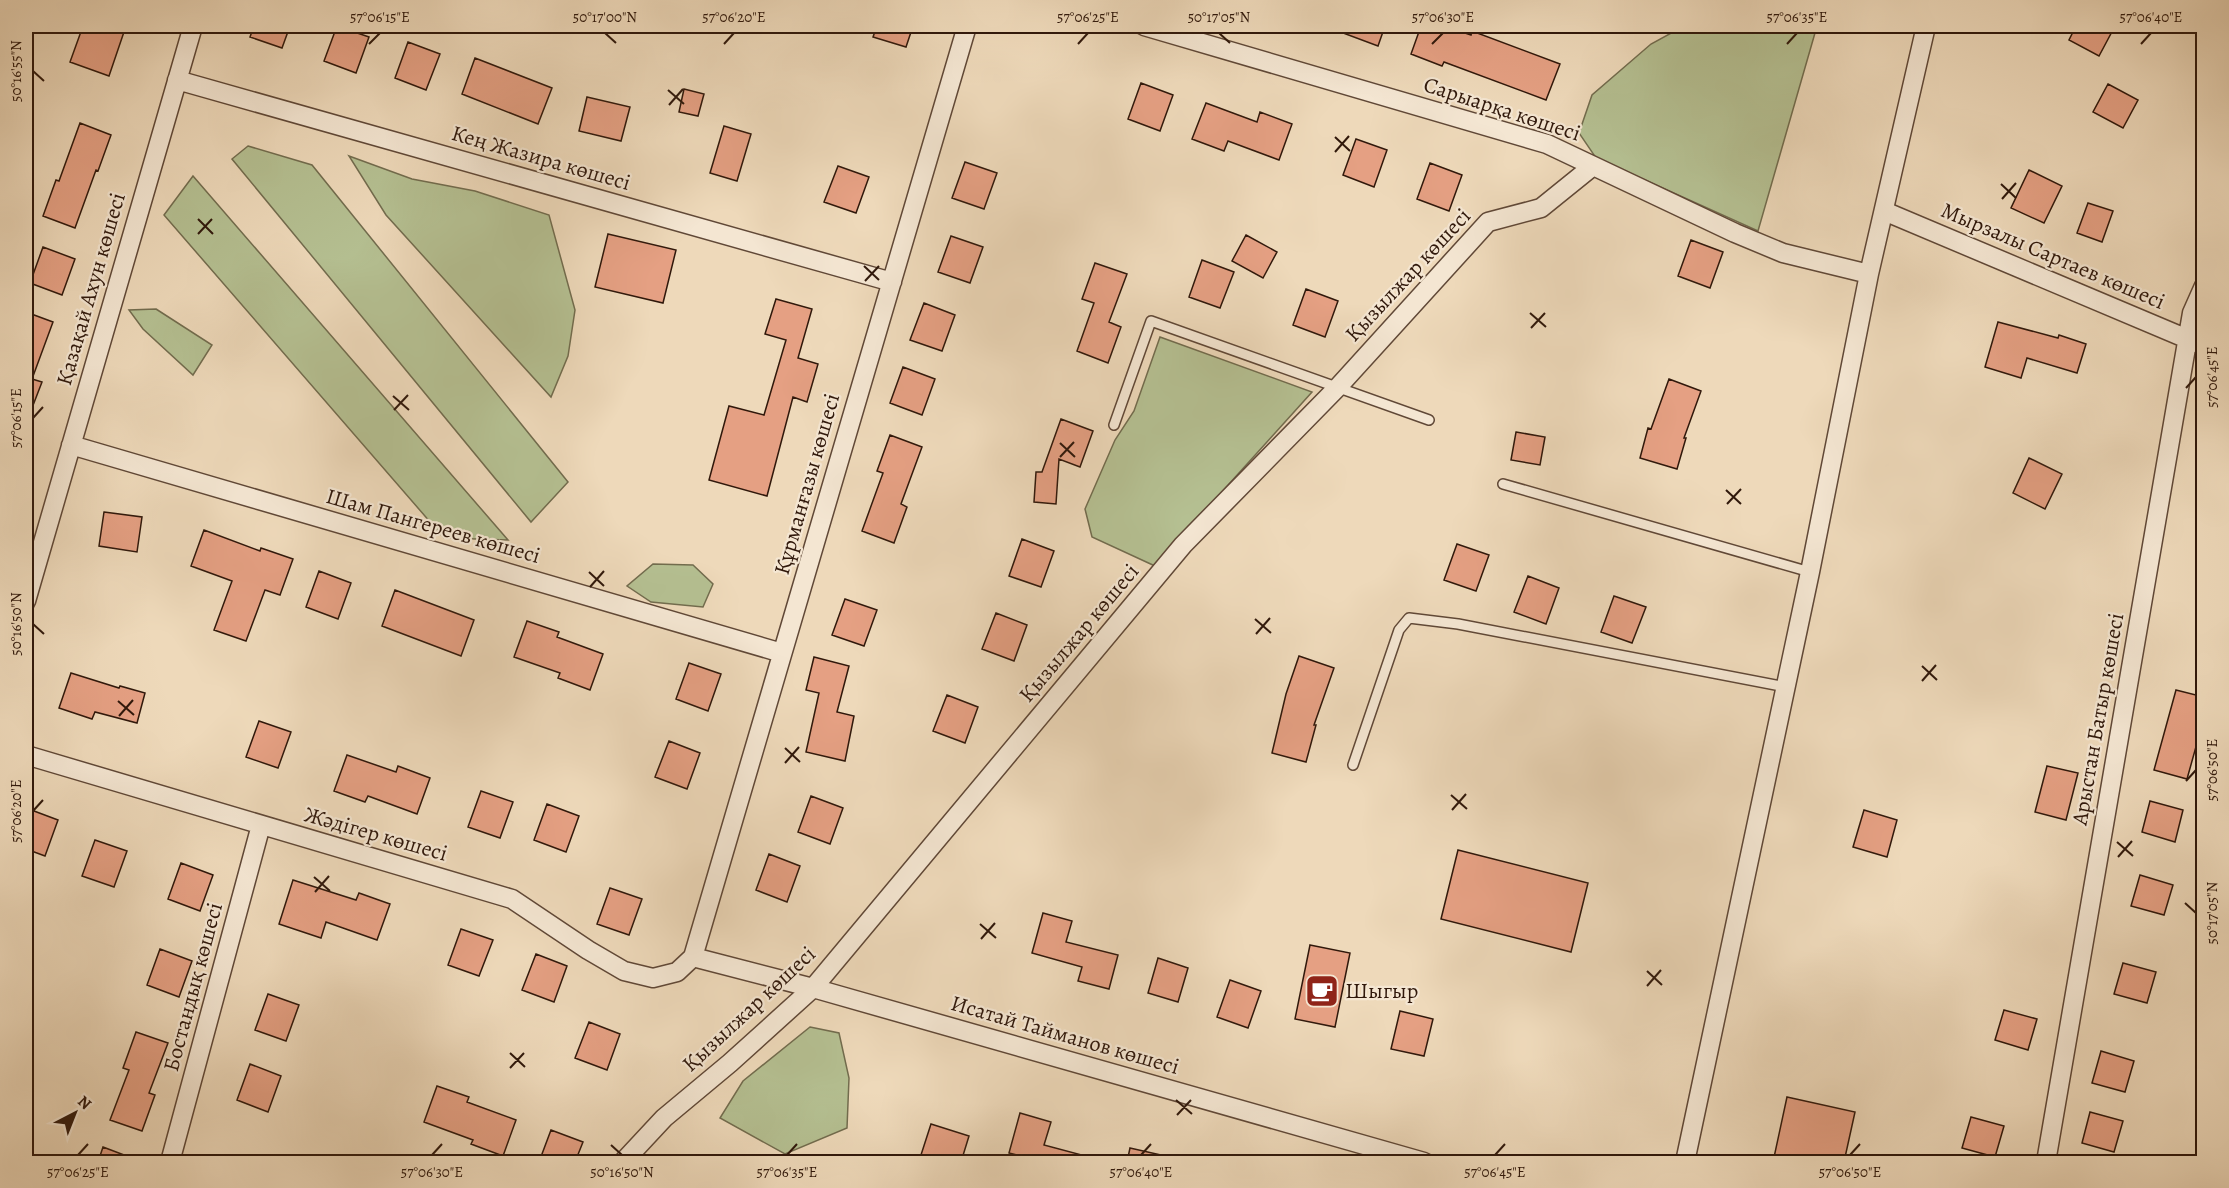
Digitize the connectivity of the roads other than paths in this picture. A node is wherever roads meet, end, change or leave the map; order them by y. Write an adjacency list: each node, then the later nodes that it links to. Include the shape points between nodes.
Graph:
1 (193, 26): 5 (street, Қазақай Ахун көшесі)
2 (967, 26): 9 (street, Құрманғазы көшесі)
3 (1144, 26): 6 (street, Сарыарқа көшесі, via 1547,144)
4 (1926, 26): 7 (street)
5 (177, 80): 9 (street, Кең Жазира көшесі); 15 (street, Қазақай Ахун көшесі)
6 (1593, 166): 8 (street, Сарыарқа көшесі, via 1783,254); 12 (street, Қызылжар көшесі, via 1541,208 1488,222)
7 (1884, 211): 8 (street); 11 (street, Мырзалы Сартаев көшесі)
8 (1869, 274): 17 (street)
9 (892, 282): 19 (street, Құрманғазы көшесі)
10 (2204, 286): 11 (street, Арыстан Батыр көшесі, via 2192,313)
11 (2195, 342): 30 (street, Арыстан Батыр көшесі)
12 (1338, 387): 13 (lane); 14 (lane, via 1151,321); 25 (street, Қызылжар көшесі, via 1183,545)
13 (1430, 420)
14 (1114, 424)
15 (71, 445): 18 (street, Қазақай Ахун көшесі); 19 (street, Шам Пангереев көшесі)
16 (1503, 484): 17 (lane)
17 (1810, 572): 20 (street)
18 (26, 601)
19 (782, 653): 24 (street, Құрманғазы көшесі)
20 (1786, 687): 22 (lane, via 1409,618 1399,630); 29 (street)
21 (26, 755): 23 (street, Жәдігер көшесі)
22 (1353, 765)
23 (261, 825): 24 (street, Жәдігер көшесі, via 512,899 624,970 653,978 677,972); 26 (street, Бостандық көшесі)
24 (693, 957): 25 (street, Исатай Тайманов көшесі)
25 (813, 988): 27 (street, Қызылжар көшесі, via 664,1118); 28 (street, Исатай Тайманов көшесі)
26 (170, 1162)
27 (623, 1162)
28 (1424, 1162)
29 (1685, 1162)
30 (2046, 1162)

